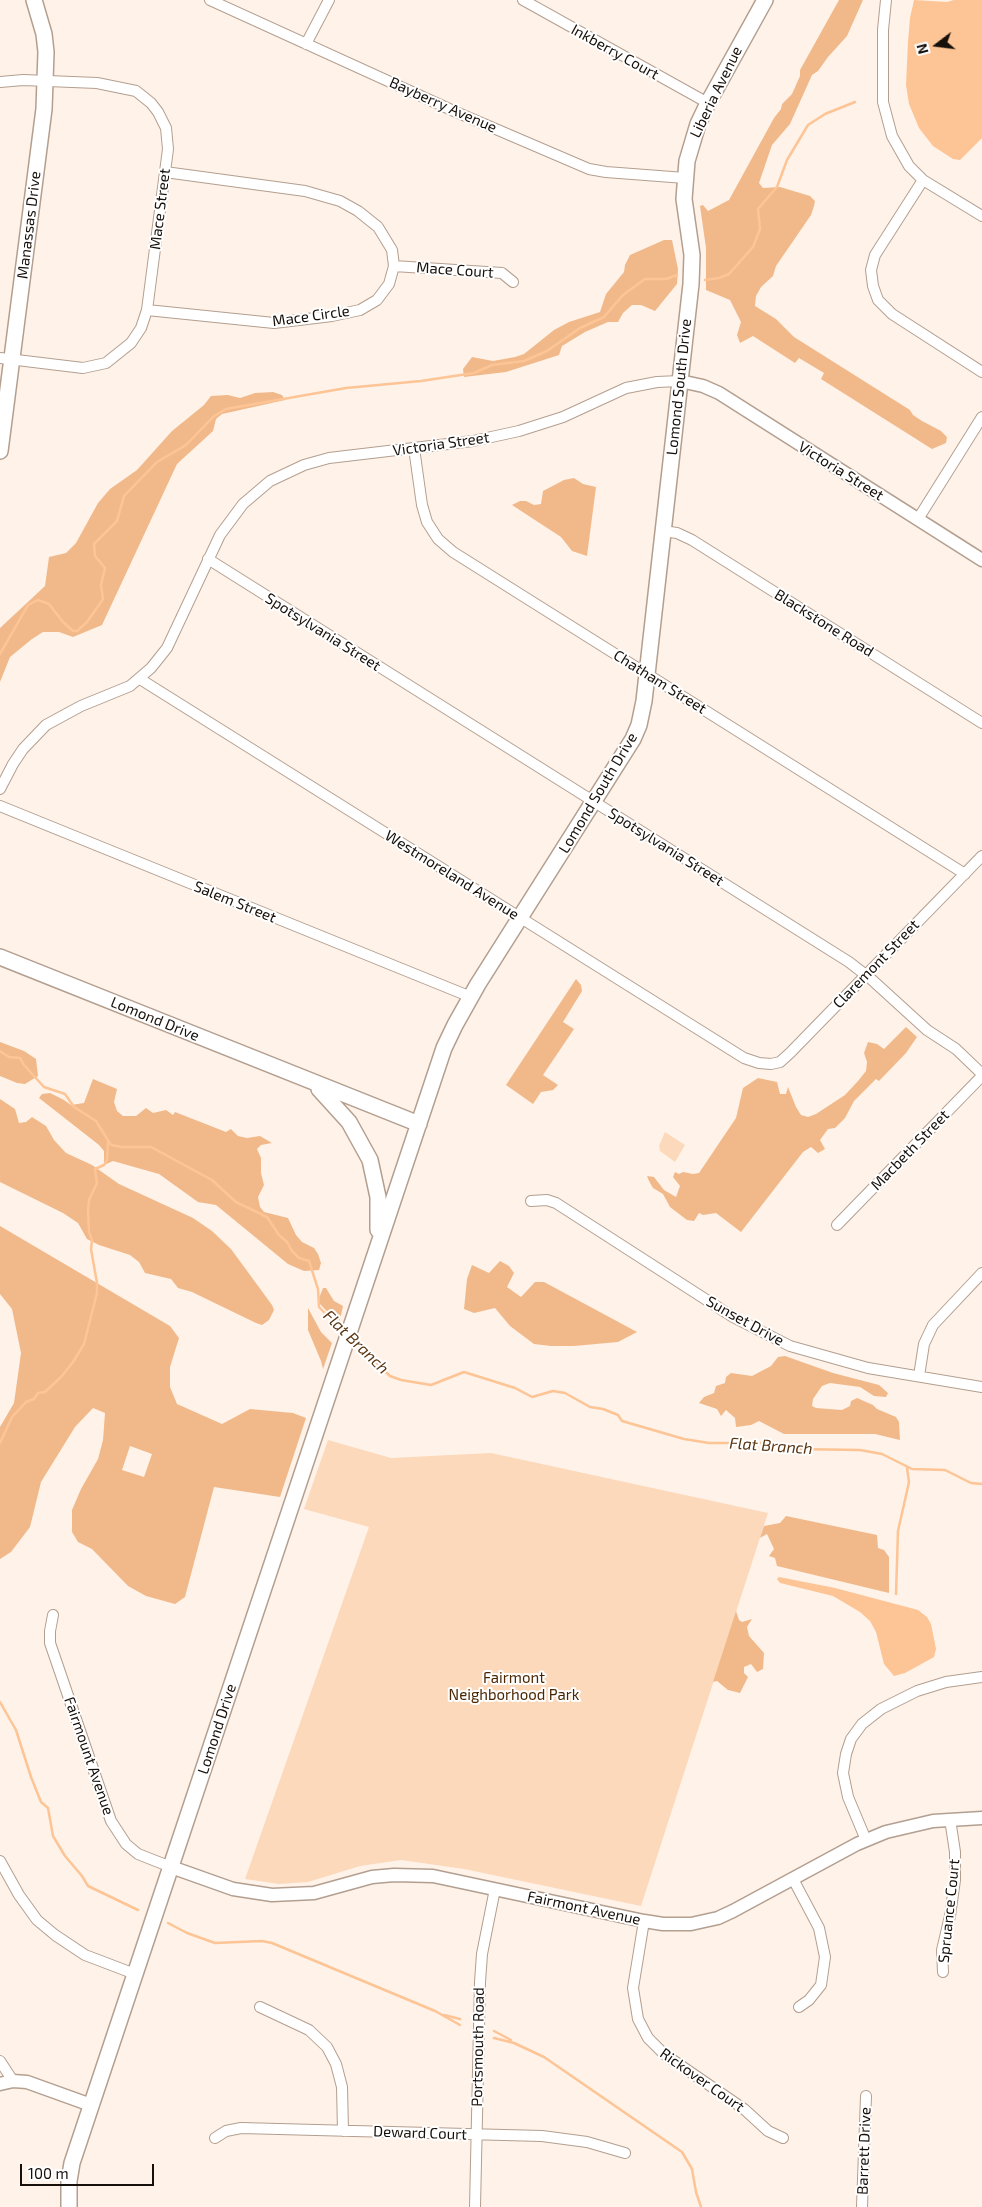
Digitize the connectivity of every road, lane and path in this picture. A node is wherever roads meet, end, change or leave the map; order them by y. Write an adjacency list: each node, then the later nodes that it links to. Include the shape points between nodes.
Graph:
1 (34, 0): 8 (main road, Manassas Drive, via 44,34)
2 (329, 0): 7 (street)
3 (523, 0): 10 (street, Inkberry Court)
4 (764, 0): 10 (main road, Liberia Avenue)
5 (886, 0): 13 (street, via 883,82 886,119 899,151)
6 (213, 1): 7 (street, Bayberry Avenue)
7 (306, 44): 12 (street, Bayberry Avenue, via 589,169)
8 (46, 81): 9 (street, Mace Street); 11 (street, Mace Street, via 127,88 142,94 158,112 166,128); 19 (main road, Manassas Drive)
9 (0, 82)
10 (708, 103): 12 (main road, Liberia Avenue, via 690,145)
11 (165, 172): 15 (street, via 304,191 340,201 378,228 392,250); 18 (street, Mace Street)
12 (684, 178): 16 (main road, Liberia Avenue)
13 (923, 180): 14 (street); 20 (street, via 875,255 871,270 873,286 878,300 892,314)
14 (982, 216)
15 (394, 266): 17 (street, Mace Court, via 502,273); 18 (street, Mace Circle, via 389,284 377,300 360,310 332,316 274,323)
16 (692, 279): 21 (main road, Lomond South Drive)
17 (513, 282)
18 (147, 310): 19 (street, Mace Street, via 131,343 106,363 83,368)
19 (6, 359): 24 (main road, Manassas Drive)
20 (982, 372)
21 (680, 381): 23 (street, Victoria Street, via 626,388 563,417 519,431 473,441); 25 (street, Victoria Street, via 719,393); 26 (main road, Lomond South Drive)
22 (982, 417): 25 (street)
23 (414, 448): 27 (street, Victoria Street, via 329,458 286,472 243,504 220,535); 29 (street, Chatham Street, via 422,505 430,528 438,539 453,552)
24 (0, 450)
25 (918, 519): 28 (street, Victoria Street)
26 (663, 531): 29 (main road, Lomond South Drive); 31 (street, Blackstone Road, via 692,540)
27 (208, 559): 30 (street, Victoria Street, via 167,648); 33 (street, Spotsylvania Street)
28 (982, 560)
29 (647, 674): 33 (main road, Lomond South Drive, via 639,725); 36 (street, Chatham Street)
30 (140, 679): 32 (street, Victoria Street, via 46,725 23,749); 37 (street, Westmoreland Avenue)
31 (982, 723)
32 (0, 789)
33 (594, 802): 37 (main road, Lomond South Drive); 39 (street, Spotsylvania Street)
34 (0, 806): 40 (street, Salem Street)
35 (982, 856): 36 (street, Claremont Street)
36 (965, 874): 39 (street, Claremont Street)
37 (520, 918): 40 (main road, Lomond South Drive); 41 (street, Westmoreland Avenue, via 744,1058)
38 (0, 957): 43 (main road, Lomond Drive)
39 (866, 975): 41 (street, Claremont Street, via 790,1054 780,1062); 42 (street, Spotsylvania Street)
40 (471, 997): 44 (main road, Lomond South Drive, via 448,1037)
41 (766, 1064)
42 (982, 1075): 46 (street, Macbeth Street)
43 (310, 1082): 44 (main road, Lomond Drive); 47 (main road, Lomond Drive, via 333,1102 349,1122 370,1160 378,1197)
44 (419, 1124): 47 (main road, Lomond Drive)
45 (531, 1201): 49 (street, Sunset Drive, via 556,1203 732,1317 790,1346 840,1362)
46 (837, 1225)
47 (376, 1253): 57 (main road, Lomond Drive)
48 (982, 1273): 49 (street, via 933,1325 924,1344)
49 (919, 1376): 50 (street, Sunset Drive)
50 (982, 1387)
51 (53, 1615): 57 (street, Fairmount Avenue, via 50,1643 112,1821 126,1844 138,1854)
52 (982, 1677): 55 (street, via 946,1682 917,1691 881,1710 862,1724 851,1739 843,1773 848,1797)
53 (982, 1818): 54 (street, Fairmont Avenue)
54 (950, 1819): 55 (street, Fairmont Avenue, via 911,1825); 61 (street, Spruance Court, via 956,1866 952,1907 942,1950)
55 (866, 1840): 58 (street, Fairmont Avenue)
56 (0, 1862): 62 (street, via 37,1920 55,1935 85,1954)
57 (171, 1867): 59 (street, Fairmont Avenue, via 233,1889 272,1895 314,1893 350,1882 394,1875 433,1876); 62 (main road, Lomond Drive)
58 (793, 1879): 60 (street, Fairmont Avenue, via 711,1920 675,1925); 64 (street, via 819,1928 825,1958 821,1985)
59 (495, 1889): 60 (street, Fairmont Avenue); 71 (street, Portsmouth Road, via 482,1954)
60 (644, 1921): 73 (street, Rickover Court, via 633,1988 638,2019 648,2038 671,2059 744,2109 768,2131)
61 (942, 1972)
62 (135, 1974): 69 (main road, Lomond Drive)
63 (260, 2007): 70 (street, via 309,2030 327,2047 342,2087)
64 (799, 2007)
65 (0, 2061): 66 (street)
66 (13, 2081): 67 (street); 69 (street, via 27,2082)
67 (0, 2084)
68 (866, 2096): 77 (street, Barrett Drive)
69 (92, 2106): 75 (main road, Lomond Drive, via 72,2163)
70 (343, 2131): 71 (street, Deward Court); 72 (street, Deward Court, via 242,2128 226,2130)
71 (476, 2134): 74 (street, Deward Court, via 556,2138 587,2142); 76 (street, Portsmouth Road)
72 (215, 2138)
73 (783, 2138)
74 (626, 2153)
75 (69, 2207)
76 (475, 2207)
77 (862, 2207)

